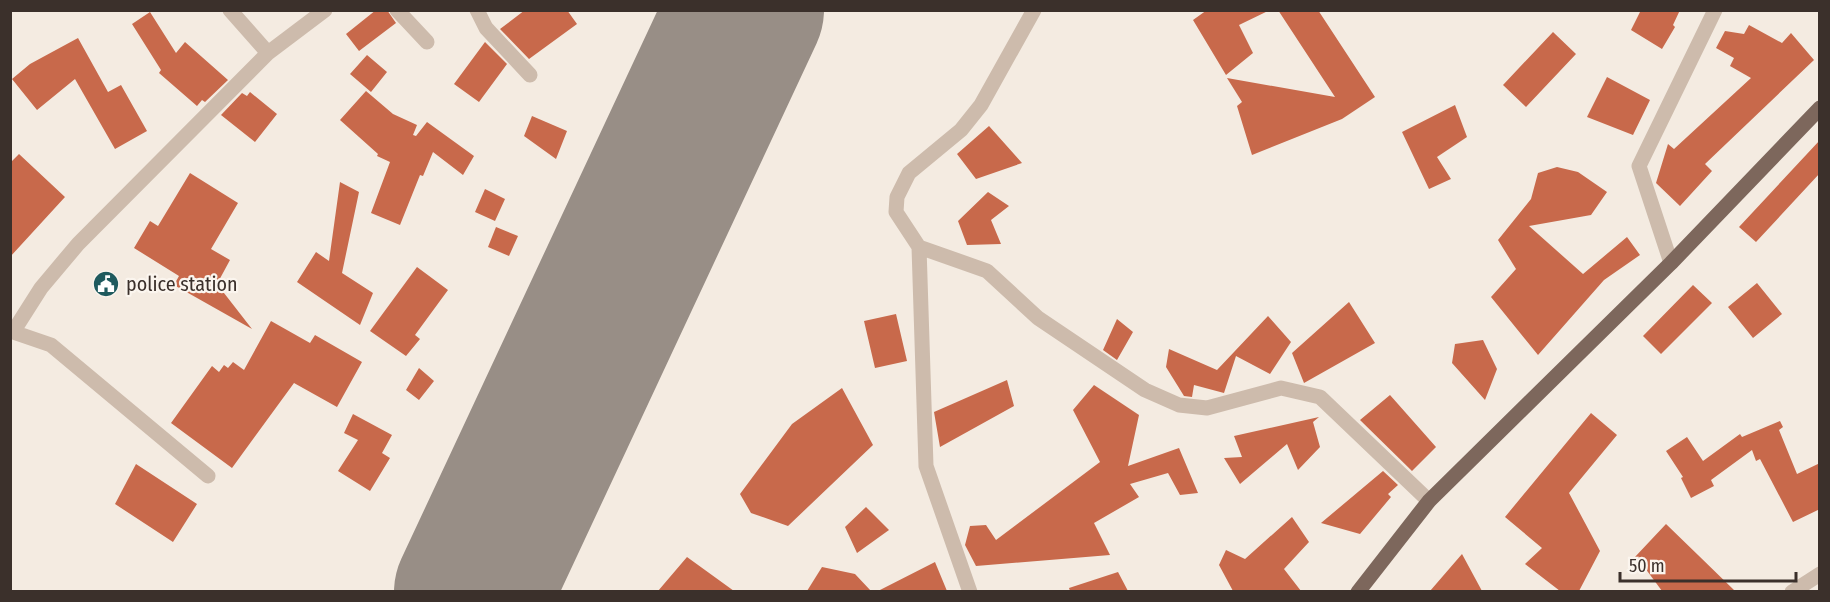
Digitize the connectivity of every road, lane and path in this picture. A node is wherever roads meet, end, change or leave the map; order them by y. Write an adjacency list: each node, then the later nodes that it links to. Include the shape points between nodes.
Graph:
1 (230, 10): 8 (street)
2 (326, 10): 8 (street)
3 (397, 10): 7 (street)
4 (477, 10): 9 (street, via 486,28)
5 (1034, 10): 11 (street, via 981,105 961,130 909,173 897,197 896,212)
6 (1715, 10): 12 (street, via 1639,166)
7 (427, 42)
8 (268, 53): 13 (street, via 78,244 41,288)
9 (530, 75)
10 (1820, 108): 12 (main road)
11 (919, 247): 15 (street, via 987,271 1038,318 1145,390 1179,405 1207,408 1281,388 1320,397); 17 (street, via 926,466)
12 (1671, 263): 15 (main road)
13 (12, 334): 14 (street, via 51,345)
14 (208, 476)
15 (1429, 501): 18 (main road)
16 (1820, 574): 19 (street)
17 (970, 591)
18 (1358, 591)
19 (1792, 591)

